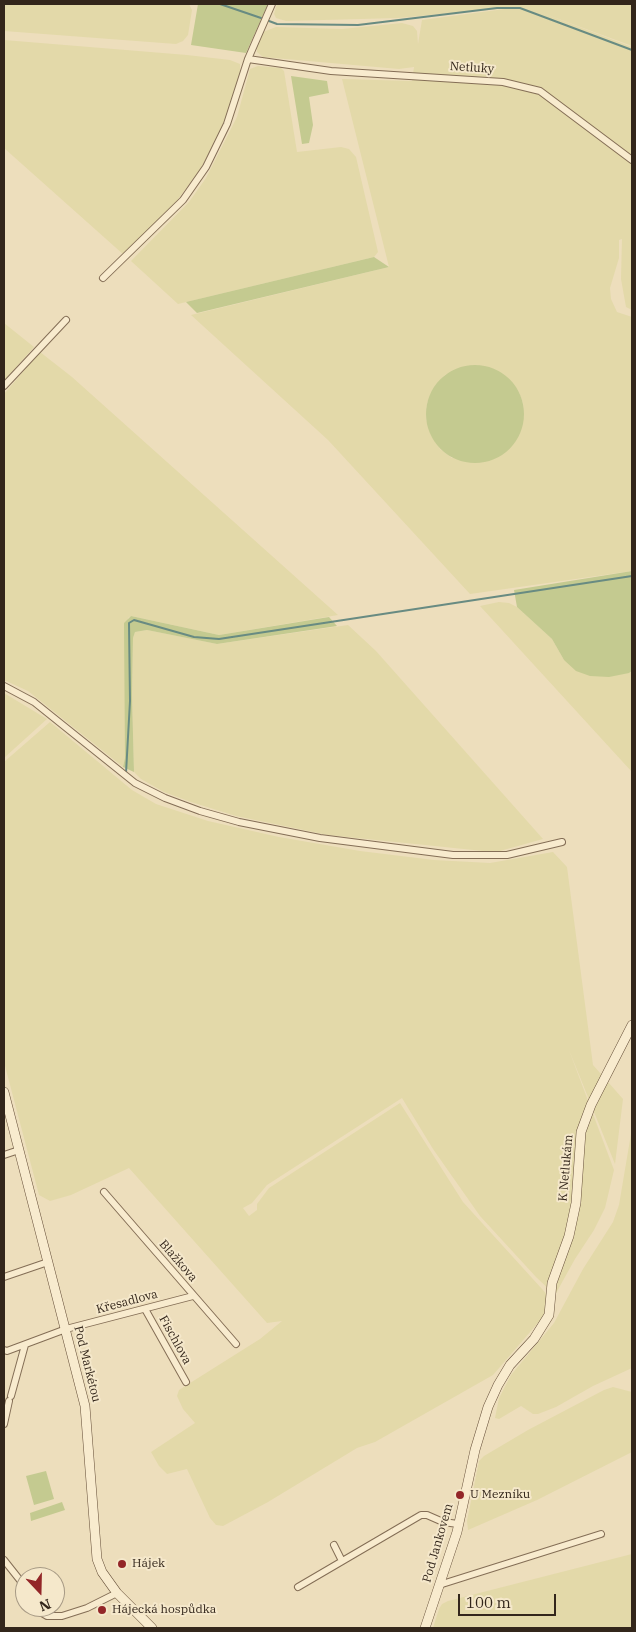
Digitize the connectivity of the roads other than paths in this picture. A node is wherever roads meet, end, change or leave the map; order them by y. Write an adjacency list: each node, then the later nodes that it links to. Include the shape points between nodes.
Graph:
1 (272, 4): 2 (street)
2 (248, 59): 3 (street, Netluky, via 332,71 503,82 540,91); 4 (street, via 227,124 206,167 183,200)
3 (632, 160)
4 (103, 278)
5 (66, 320): 6 (street)
6 (4, 386)
7 (4, 686): 8 (street, via 34,702 135,783 165,798 239,822 320,838 453,854 507,855)
8 (562, 842)
9 (632, 1025): 18 (street, K Netlukám, via 591,1104 581,1132 570,1236 552,1283)
10 (4, 1092): 11 (street, Pod Markétou)
11 (19, 1150): 12 (street); 14 (street, Pod Markétou)
12 (4, 1155)
13 (104, 1192): 16 (street, Blažkova)
14 (48, 1262): 15 (street); 19 (street, Pod Markétou)
15 (4, 1278)
16 (194, 1296): 17 (street, Křesadlova); 20 (street, Blažkova)
17 (145, 1309): 19 (street, Křesadlova); 23 (street, Fischlova)
18 (546, 1321): 25 (street, Pod Jankovem, via 510,1366 488,1407)
19 (66, 1330): 21 (street, Křesadlova); 33 (street, Pod Markétou, via 85,1406 97,1558 102,1572)
20 (236, 1344)
21 (25, 1345): 22 (street, Křesadlova); 24 (street)
22 (4, 1350)
23 (186, 1382)
24 (4, 1424)
25 (458, 1524): 29 (street, via 443,1522 427,1514 420,1515); 31 (street, Pod Jankovem)
26 (601, 1534): 31 (street)
27 (334, 1545): 29 (street)
28 (4, 1560): 30 (street)
29 (342, 1561): 32 (street)
30 (15, 1574)
31 (439, 1584): 36 (street, Pod Jankovem)
32 (298, 1587)
33 (117, 1593): 34 (street); 35 (street, Pod Markétou)
34 (65, 1615)
35 (152, 1628)
36 (425, 1628)

